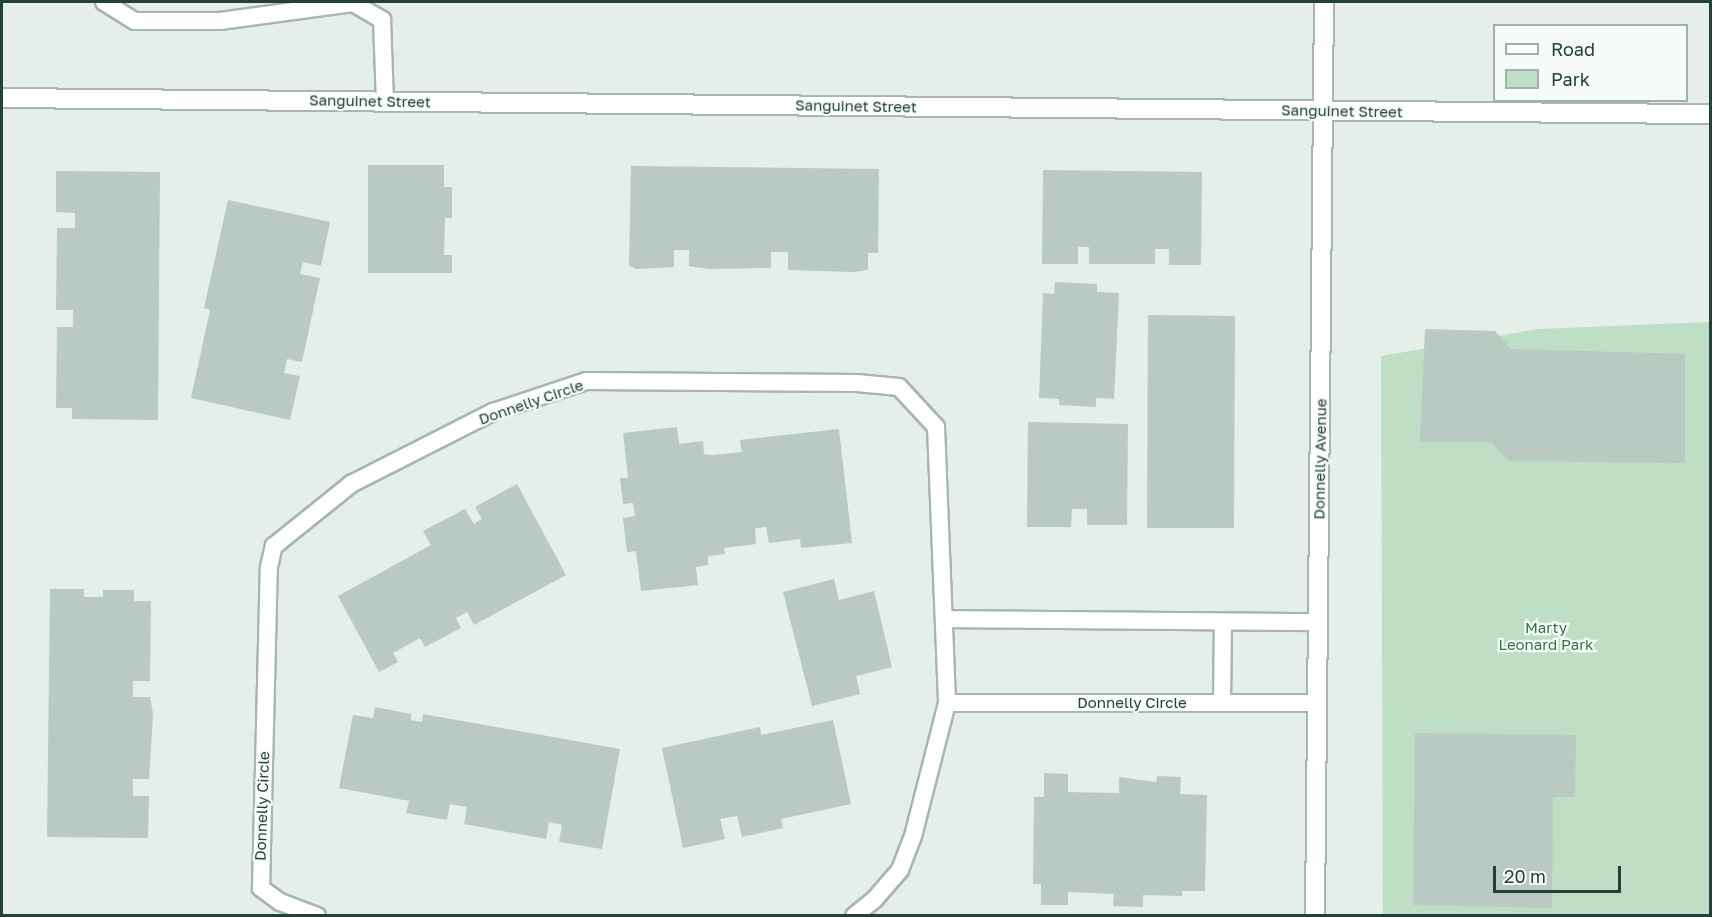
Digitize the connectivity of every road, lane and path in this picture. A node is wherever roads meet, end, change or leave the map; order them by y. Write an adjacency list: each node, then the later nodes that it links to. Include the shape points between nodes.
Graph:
1 (104, 2): 4 (lane, via 135,21 220,21 353,3 382,20)
2 (1324, 2): 5 (street, Donnelly Avenue)
3 (2, 98): 4 (street, Sanguinet Street)
4 (385, 102): 5 (street, Sanguinet Street)
5 (1323, 111): 6 (street, Sanguinet Street); 9 (street, Donnelly Avenue)
6 (1710, 114)
7 (944, 619): 8 (lane); 11 (lane, Donnelly Circle); 13 (lane, Donnelly Circle, via 936,427 899,387 857,383 586,381 493,412 351,483 273,546 269,567 261,888 280,903)
8 (1223, 622): 9 (lane); 12 (lane)
9 (1318, 622): 10 (street, Donnelly Avenue)
10 (1317, 703): 12 (lane, Donnelly Circle); 15 (street, Donnelly Avenue)
11 (947, 704): 12 (lane, Donnelly Circle); 14 (lane, Donnelly Circle, via 913,836 900,870 875,899)
12 (1222, 704)
13 (317, 915)
14 (854, 915)
15 (1315, 915)

